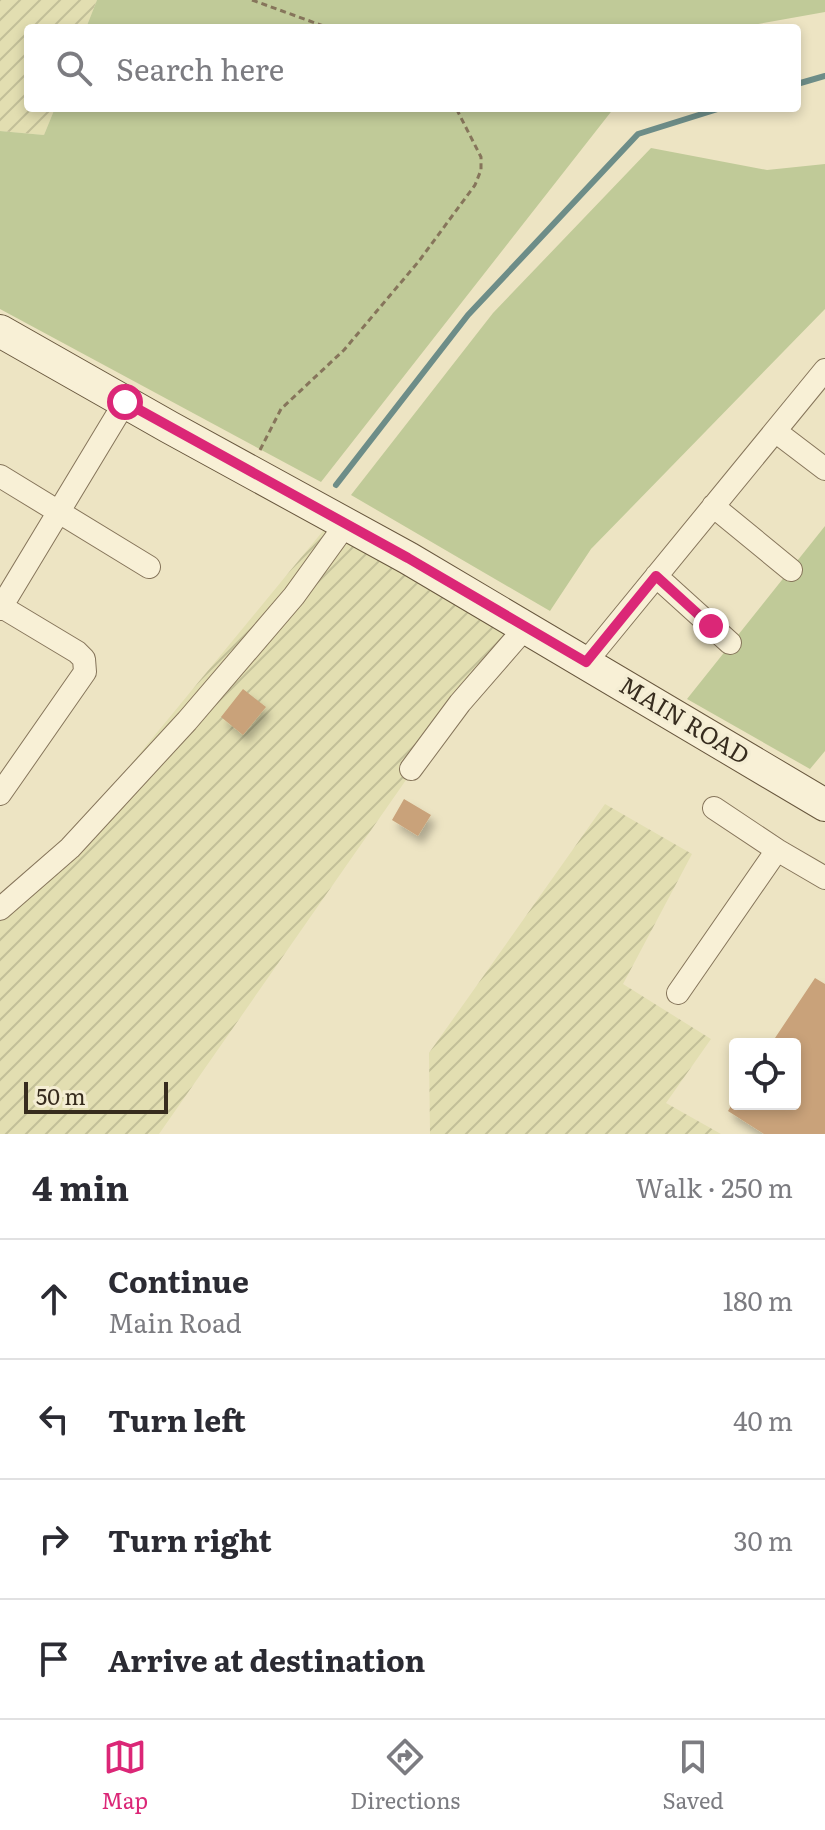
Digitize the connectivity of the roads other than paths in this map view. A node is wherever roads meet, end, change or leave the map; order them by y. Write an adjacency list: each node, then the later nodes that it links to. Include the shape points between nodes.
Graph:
1 (0, 331): 3 (street, MAIN ROAD)
2 (825, 370): 4 (street)
3 (125, 402): 8 (street); 9 (street, MAIN ROAD)
4 (775, 431): 5 (street); 7 (street)
5 (825, 469)
6 (0, 476): 8 (street)
7 (713, 506): 11 (street); 12 (street)
8 (59, 512): 10 (street); 13 (street)
9 (346, 524): 14 (street, MAIN ROAD); 23 (street, via 294,596 187,721 70,848)
10 (149, 567)
11 (791, 570)
12 (656, 576): 15 (street); 16 (street)
13 (1, 608): 18 (street, via 77,652 85,672)
14 (526, 627): 16 (street, MAIN ROAD); 17 (street)
15 (730, 643)
16 (586, 662): 19 (street, MAIN ROAD)
17 (411, 769)
18 (0, 794)
19 (825, 805)
20 (714, 808): 21 (street)
21 (777, 850): 22 (street); 24 (street)
22 (825, 878)
23 (0, 909)
24 (678, 993)

